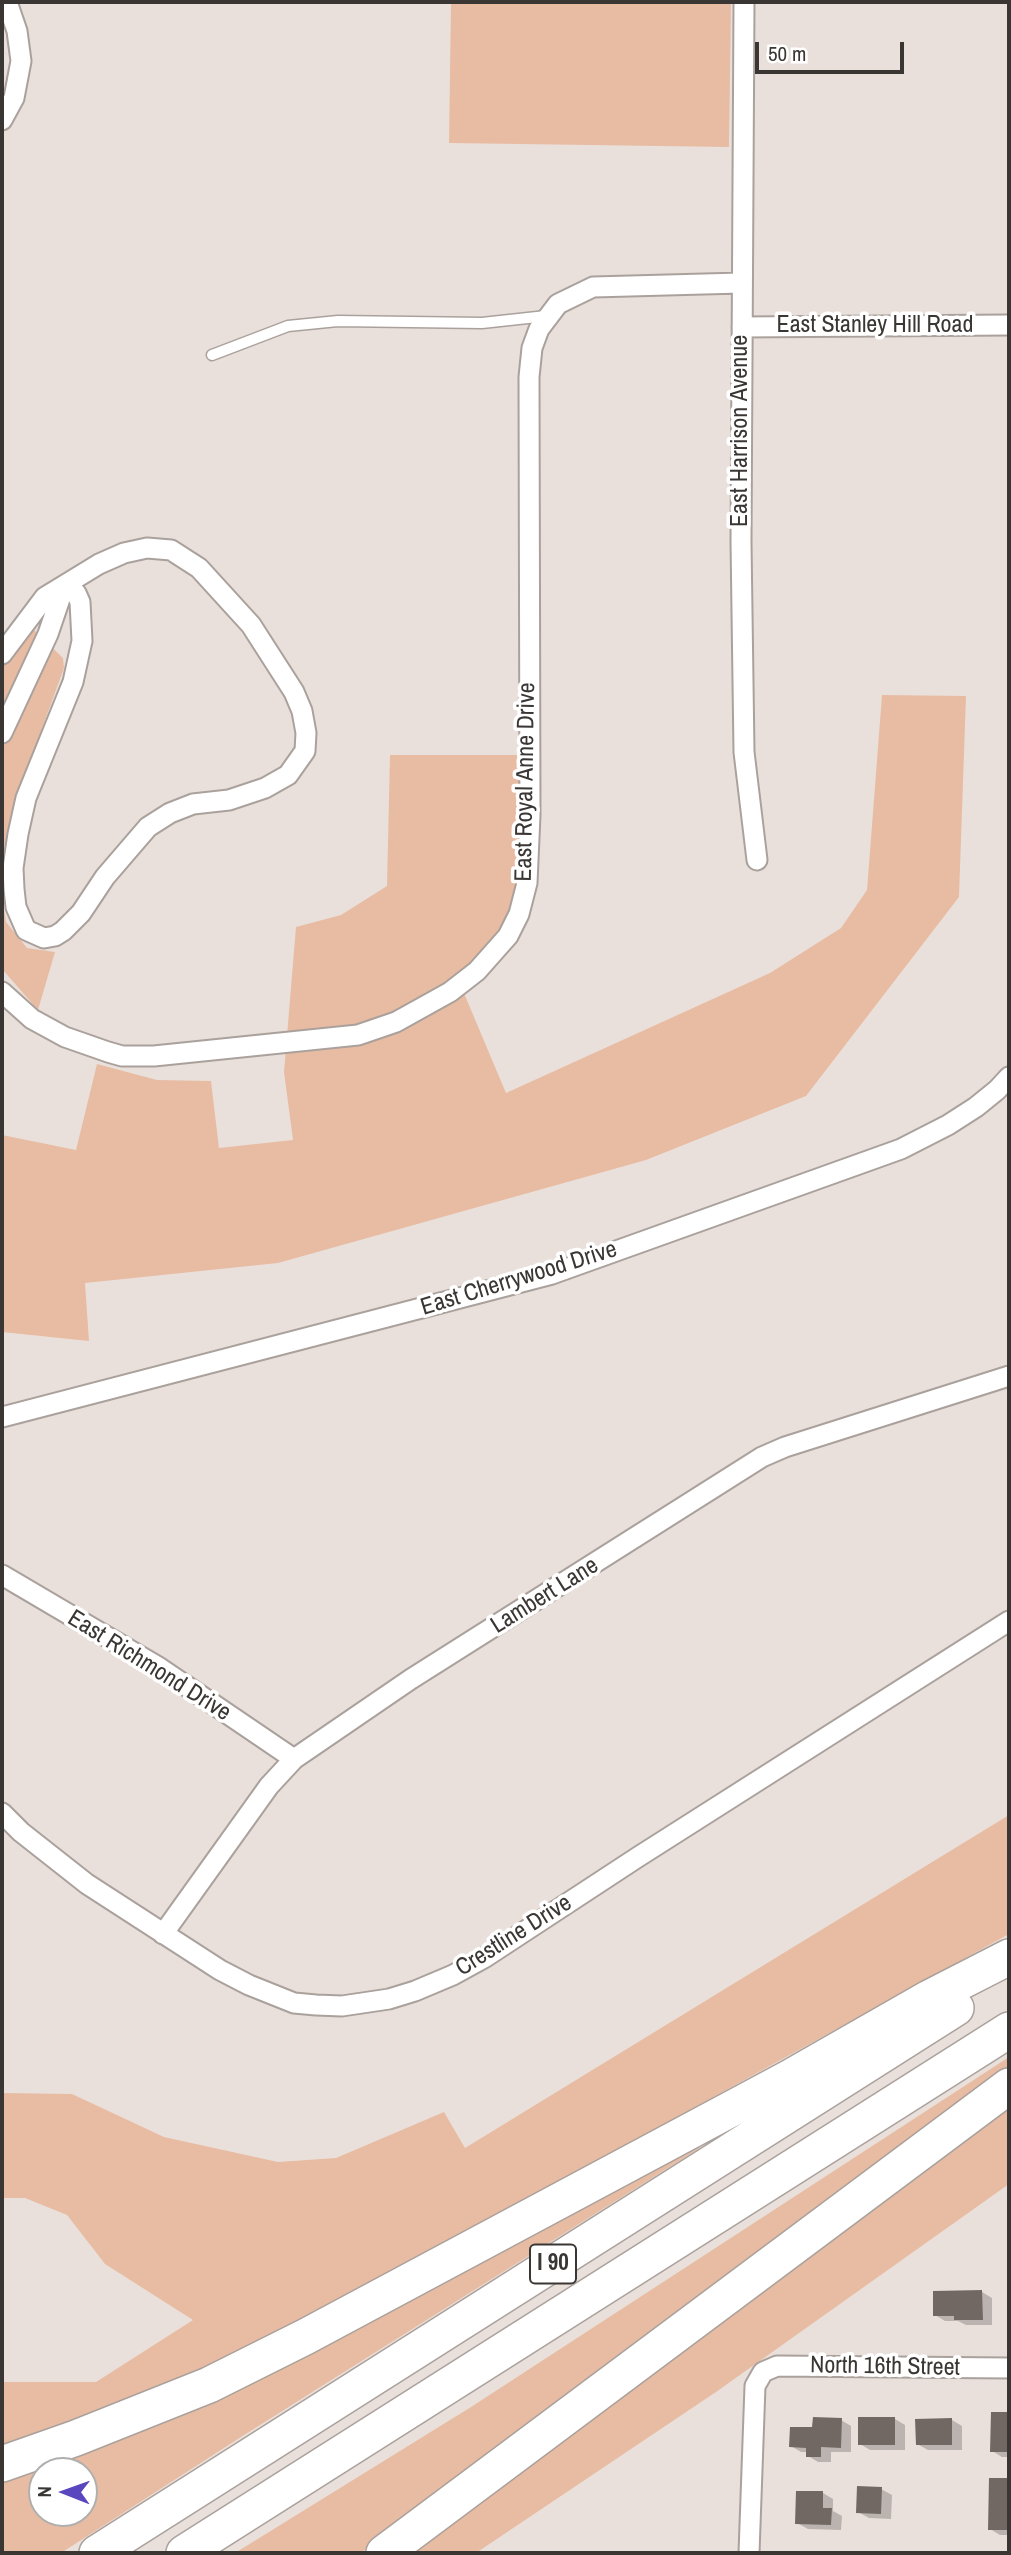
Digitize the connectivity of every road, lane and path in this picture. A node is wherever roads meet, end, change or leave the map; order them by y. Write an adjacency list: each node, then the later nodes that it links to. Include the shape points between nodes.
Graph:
1 (7, 2): 3 (street, via 22,61 14,98)
2 (744, 2): 4 (street, East Harrison Avenue)
3 (2, 120)
4 (741, 283): 5 (street, East Royal Anne Drive, via 593,287 558,304); 7 (street, East Harrison Avenue)
5 (547, 316): 8 (lane, via 482,323 338,321 288,326); 13 (street, East Royal Anne Drive, via 532,348 529,377 527,883 508,936 477,971 450,992 396,1022 358,1035 307,1042 122,1056 65,1037 32,1019)
6 (1009, 325): 7 (street, East Stanley Hill Road)
7 (742, 327): 12 (street, East Harrison Avenue, via 744,752)
8 (212, 355)
9 (64, 587): 9 (street, via 99,564 147,548 171,550 200,568 251,625 294,692 304,720 305,751 288,775 265,788 229,800 193,804 148,827 81,913 64,931 44,938 21,923 13,868 26,798 79,662 80,602 76,593); 10 (street, via 45,597); 11 (street, via 48,634)
10 (2, 654)
11 (2, 733)
12 (757, 860)
13 (2, 992)
14 (1009, 1077): 16 (street, East Cherrywood Drive, via 976,1108 901,1149 552,1274)
15 (1009, 1376): 19 (street, Lambert Lane, via 762,1457 411,1679)
16 (2, 1418)
17 (2, 1575): 19 (street, East Richmond Drive, via 160,1668)
18 (1009, 1621): 21 (street, Crestline Drive, via 484,1958 415,1991 342,2006 294,2003 249,1985)
19 (294, 1759): 21 (street, Lambert Lane, via 269,1786)
20 (2, 1813): 21 (street, Crestline Drive, via 87,1884)
21 (163, 1934)
22 (1009, 1957): 27 (highway, via 293,2343 209,2385)
23 (1009, 1975): 28 (highway, I 90)
24 (1009, 2030): 29 (highway, I 90)
25 (1009, 2086): 30 (highway)
26 (1009, 2368): 31 (street, North 16th Street, via 777,2366 763,2372 755,2386)
27 (2, 2464)
28 (97, 2553)
29 (184, 2553)
30 (384, 2553)
31 (749, 2553)

